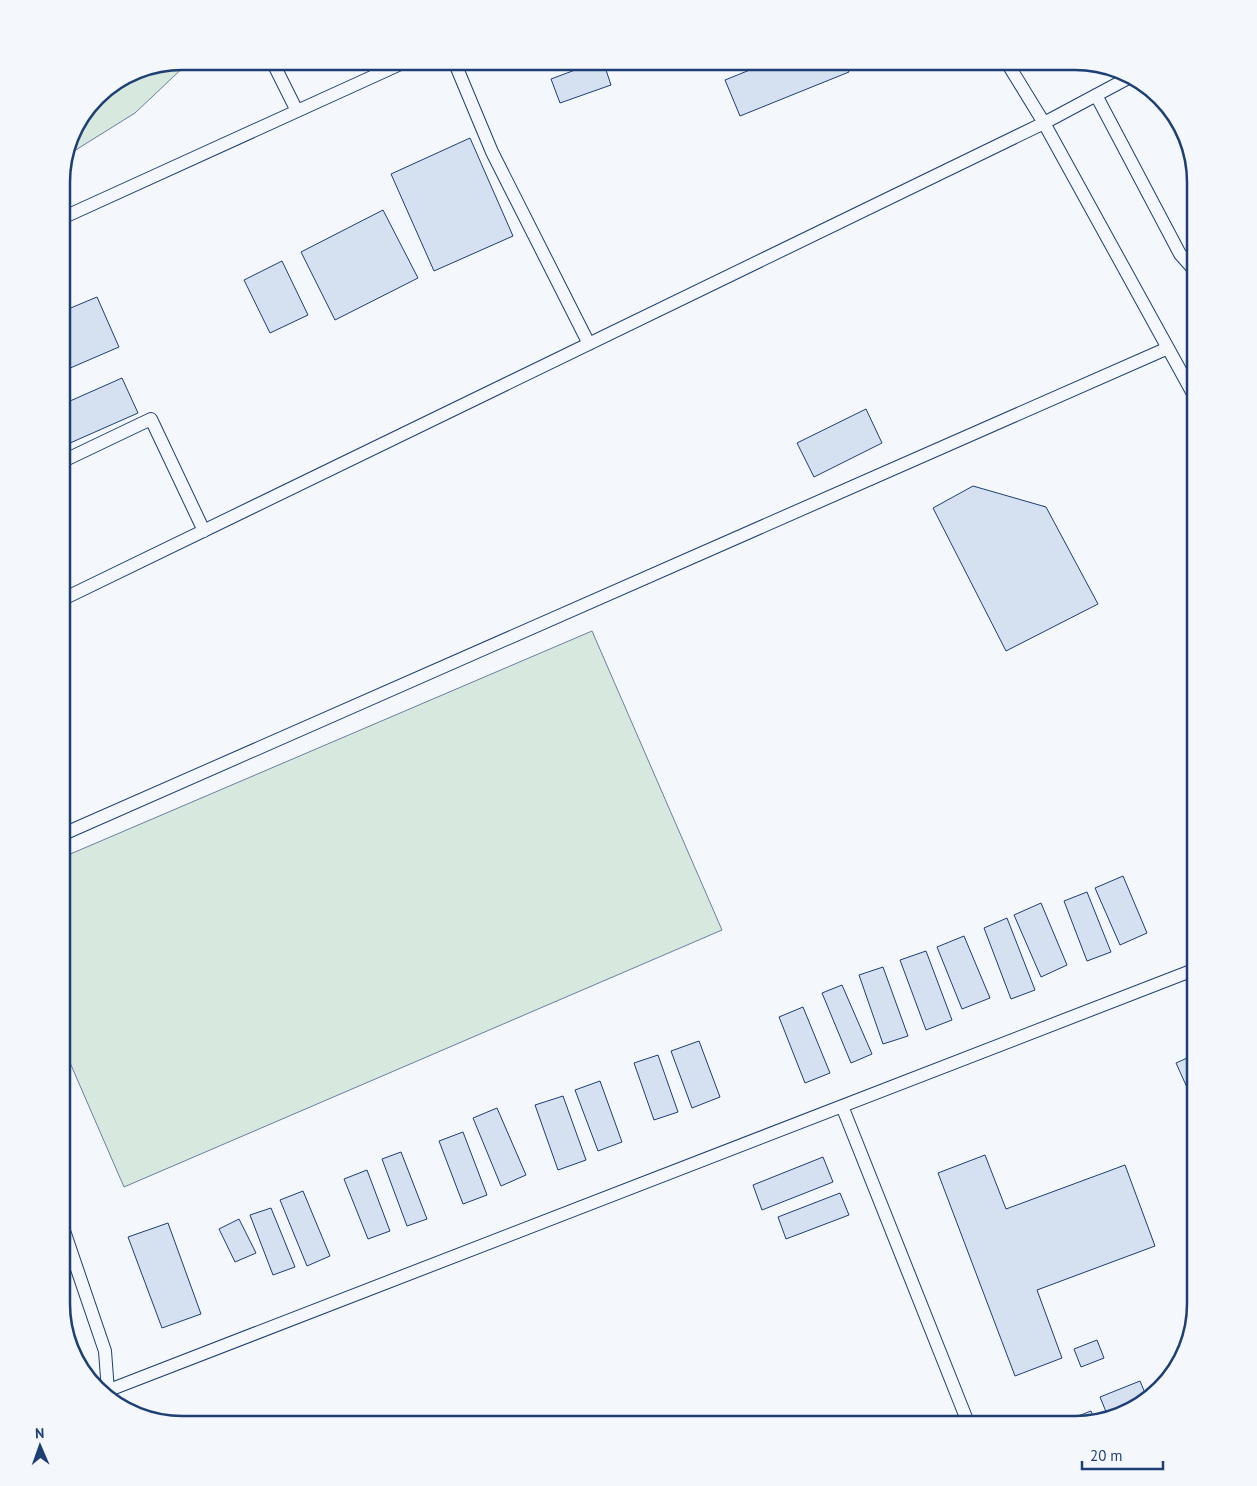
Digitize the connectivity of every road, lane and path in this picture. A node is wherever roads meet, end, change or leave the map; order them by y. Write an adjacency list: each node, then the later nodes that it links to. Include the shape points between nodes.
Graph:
1 (276, 70): 7 (lane)
2 (387, 70): 7 (lane)
3 (458, 70): 11 (lane, via 492,152)
4 (1011, 70): 8 (lane)
5 (1122, 81): 6 (lane)
6 (1096, 95): 8 (lane); 10 (lane)
7 (297, 111): 9 (lane)
8 (1044, 123): 11 (lane); 12 (lane)
9 (70, 214)
10 (1187, 262)
11 (589, 344): 15 (lane)
12 (1168, 348): 13 (lane); 17 (lane)
13 (1187, 383)
14 (70, 458): 15 (lane, via 151,419)
15 (204, 531): 16 (lane)
16 (70, 596)
17 (70, 831)
18 (1187, 972): 19 (lane)
19 (842, 1106): 22 (lane); 23 (lane)
20 (70, 1248): 21 (lane, via 105,1351)
21 (108, 1387)
22 (113, 1392)
23 (964, 1416)

